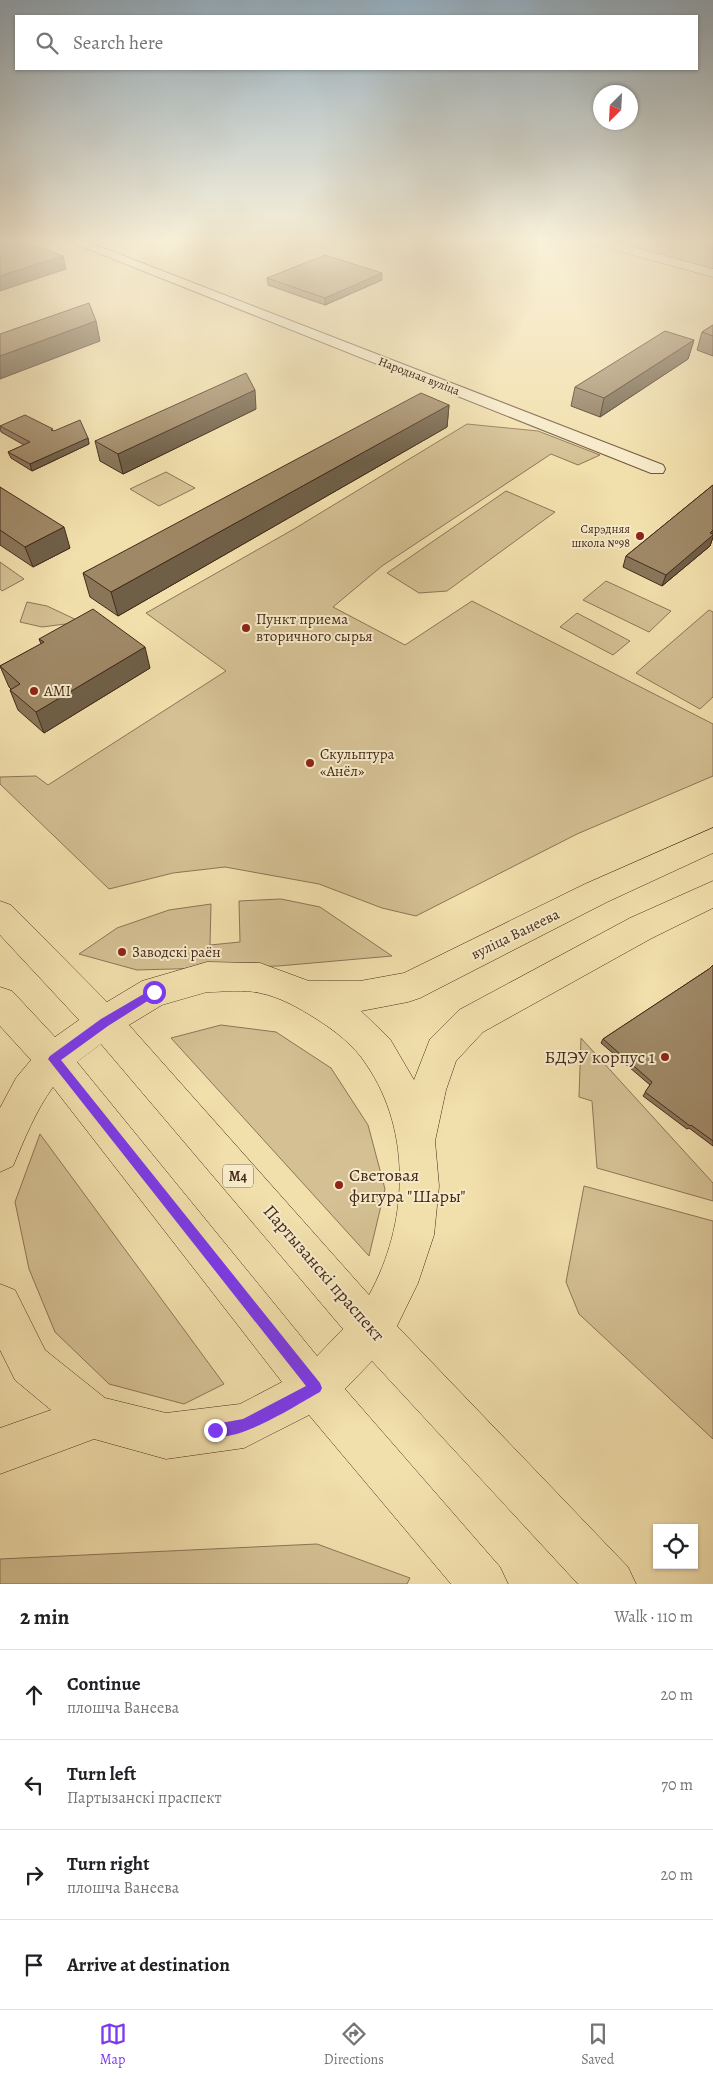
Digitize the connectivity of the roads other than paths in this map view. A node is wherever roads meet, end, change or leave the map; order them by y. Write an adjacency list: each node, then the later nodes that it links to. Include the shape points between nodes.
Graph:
1 (258, 313): 2 (street, Народная вуліца)
2 (656, 469)
3 (713, 840): 6 (main road, вуліца Ванеева, via 596,893 408,987 360,996)
4 (713, 894): 10 (main road, via 641,928 471,1021 442,1051 428,1090)
5 (0, 914): 8 (main road, Партызанскі праспект / М4)
6 (309, 996): 8 (main road, via 260,978 207,978 154,992); 10 (main road, via 346,1019 378,1051 402,1093)
7 (0, 1002): 9 (main road)
8 (104, 1022): 9 (main road); 13 (main road, Партызанскі праспект / М4)
9 (53, 1059): 11 (main road, via 29,1091); 14 (main road)
10 (416, 1141): 13 (main road, via 420,1186 414,1235 398,1283)
11 (0, 1153)
12 (0, 1306): 15 (main road, via 30,1365)
13 (372, 1330): 14 (main road); 18 (main road, Партызанскі праспект / М4)
14 (315, 1388): 15 (main road, via 244,1426 176,1435 166,1436); 17 (main road)
15 (94, 1416): 16 (main road)
16 (0, 1451)
17 (483, 1584)
18 (611, 1584)

